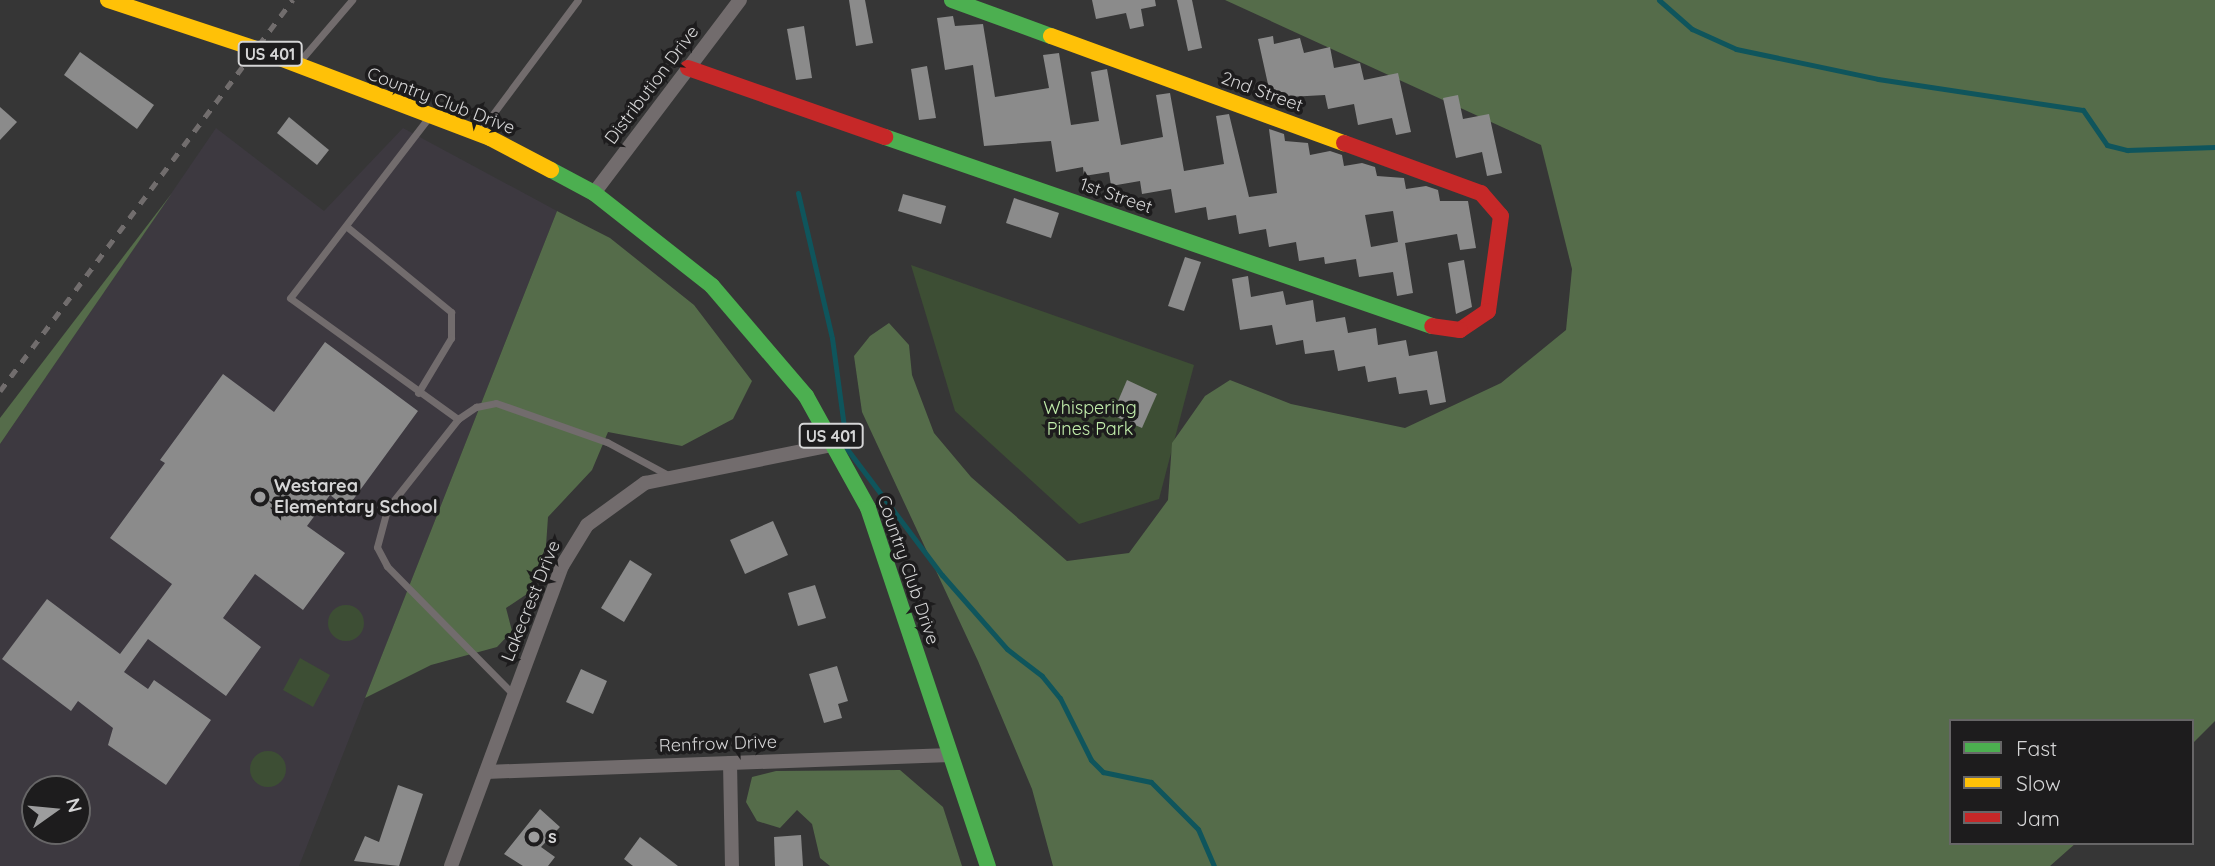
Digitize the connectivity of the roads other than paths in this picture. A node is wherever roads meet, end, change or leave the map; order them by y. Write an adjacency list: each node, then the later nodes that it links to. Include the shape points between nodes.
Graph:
1 (352, 0): 6 (lane)
2 (578, 0): 9 (lane)
3 (740, 0): 7 (street, Distribution Drive)
4 (951, 0): 12 (street, 2nd Street, via 1481,193 1501,216)
5 (114, 1): 6 (street, Country Club Drive / US 401)
6 (297, 65): 8 (street, Country Club Drive / US 401)
7 (688, 68): 10 (street, Distribution Drive); 12 (street, 1st Street, via 1430,326 1460,330 1488,311)
8 (430, 117): 9 (street, Country Club Drive / US 401); 11 (lane)
9 (479, 133): 10 (street, Country Club Drive / US 401)
10 (594, 193): 15 (street, Country Club Drive / US 401, via 667,247 746,321)
11 (346, 226): 13 (lane, via 451,312 451,338); 13 (lane, via 290,298)
12 (1493, 268)
13 (418, 393): 14 (lane)
14 (458, 419): 16 (lane, via 476,407 496,403 524,408 607,442); 17 (lane, via 387,509 377,547 387,566)
15 (836, 444): 16 (street, Lakecrest Drive); 18 (street, Country Club Drive / US 401, via 869,508)
16 (668, 475): 17 (street, Lakecrest Drive, via 614,501 573,544)
17 (514, 695): 20 (street, Lakecrest Drive)
18 (951, 755): 19 (street, Renfrow Drive); 23 (street, Country Club Drive / US 401)
19 (730, 763): 20 (street, Renfrow Drive); 22 (street)
20 (486, 772): 21 (street, Lakecrest Drive)
21 (451, 866)
22 (733, 866)
23 (988, 866)

